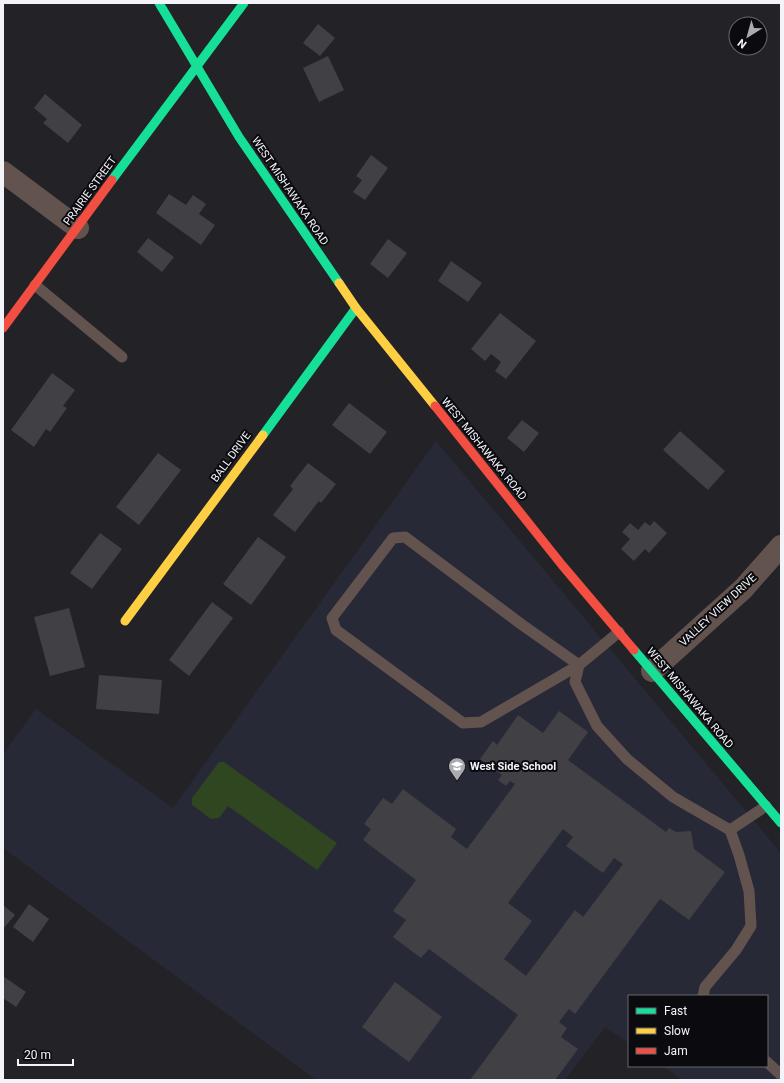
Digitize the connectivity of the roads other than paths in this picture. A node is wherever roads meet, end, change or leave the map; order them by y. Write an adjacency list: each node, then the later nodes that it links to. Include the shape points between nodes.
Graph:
1 (159, 3): 3 (main road, WEST MISHAWAKA ROAD)
2 (244, 3): 3 (main road, PRAIRIE STREET)
3 (196, 68): 5 (main road, PRAIRIE STREET); 7 (main road, WEST MISHAWAKA ROAD, via 243,143)
4 (3, 172): 5 (street)
5 (78, 228): 6 (main road, PRAIRIE STREET)
6 (35, 286): 8 (main road, PRAIRIE STREET); 9 (lane)
7 (356, 308): 11 (main road, BALL DRIVE); 12 (main road, WEST MISHAWAKA ROAD)
8 (3, 328)
9 (122, 357)
10 (781, 546): 14 (street, VALLEY VIEW DRIVE, via 743,589)
11 (125, 621)
12 (619, 632): 13 (lane); 14 (main road, WEST MISHAWAKA ROAD)
13 (579, 665): 13 (lane, via 405,537 393,538 332,618 336,630 463,723 481,722); 17 (lane, via 575,682 597,726 627,759 673,797)
14 (652, 671): 15 (main road, WEST MISHAWAKA ROAD)
15 (766, 806): 16 (main road, WEST MISHAWAKA ROAD); 17 (lane)
16 (781, 824)
17 (730, 830): 18 (lane, via 740,855 749,891 752,926 705,987)
18 (704, 995)
19 (768, 1063): 20 (lane)
20 (781, 1075)

